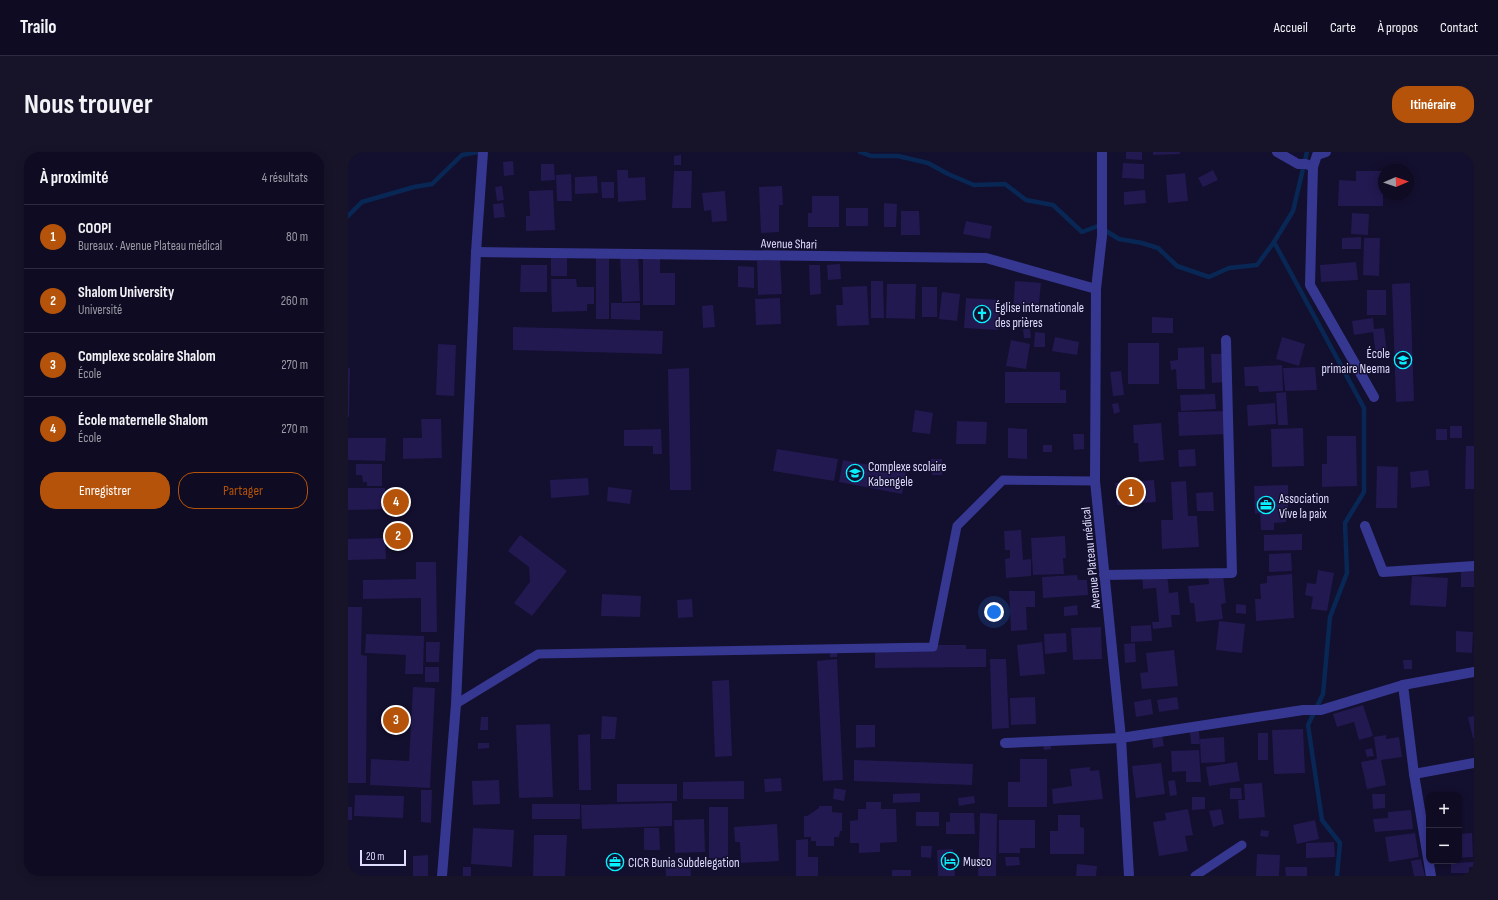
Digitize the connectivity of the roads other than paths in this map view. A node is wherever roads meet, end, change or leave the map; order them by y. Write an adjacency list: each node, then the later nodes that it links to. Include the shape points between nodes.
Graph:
1 (1102, 152): 7 (street, Avenue Plateau médical, via 1102,236)
2 (1277, 152): 5 (street)
3 (1326, 152): 5 (street, via 1317,155)
4 (484, 155): 6 (street)
5 (1306, 165): 9 (street, via 1310,285)
6 (476, 252): 7 (street, Avenue Shari, via 986,258); 16 (street)
7 (1096, 289): 10 (street, Avenue Plateau médical)
8 (1226, 340): 13 (street, via 1232,573)
9 (1374, 397)
10 (1095, 481): 13 (street, Avenue Plateau médical); 16 (lane, via 1003,480 957,526 933,647 538,654)
11 (1365, 526): 12 (street, via 1383,572)
12 (1474, 566)
13 (1104, 575): 17 (street, Avenue Plateau médical)
14 (1474, 672): 15 (street)
15 (1403, 685): 17 (street, via 1321,710 1304,710); 20 (street)
16 (456, 704): 22 (street)
17 (1121, 738): 18 (street); 23 (street, Avenue Plateau médical)
18 (1006, 743)
19 (1474, 762): 20 (street)
20 (1414, 774): 25 (street)
21 (1242, 845): 24 (lane)
22 (442, 876)
23 (1129, 876)
24 (1195, 876)
25 (1431, 876)

